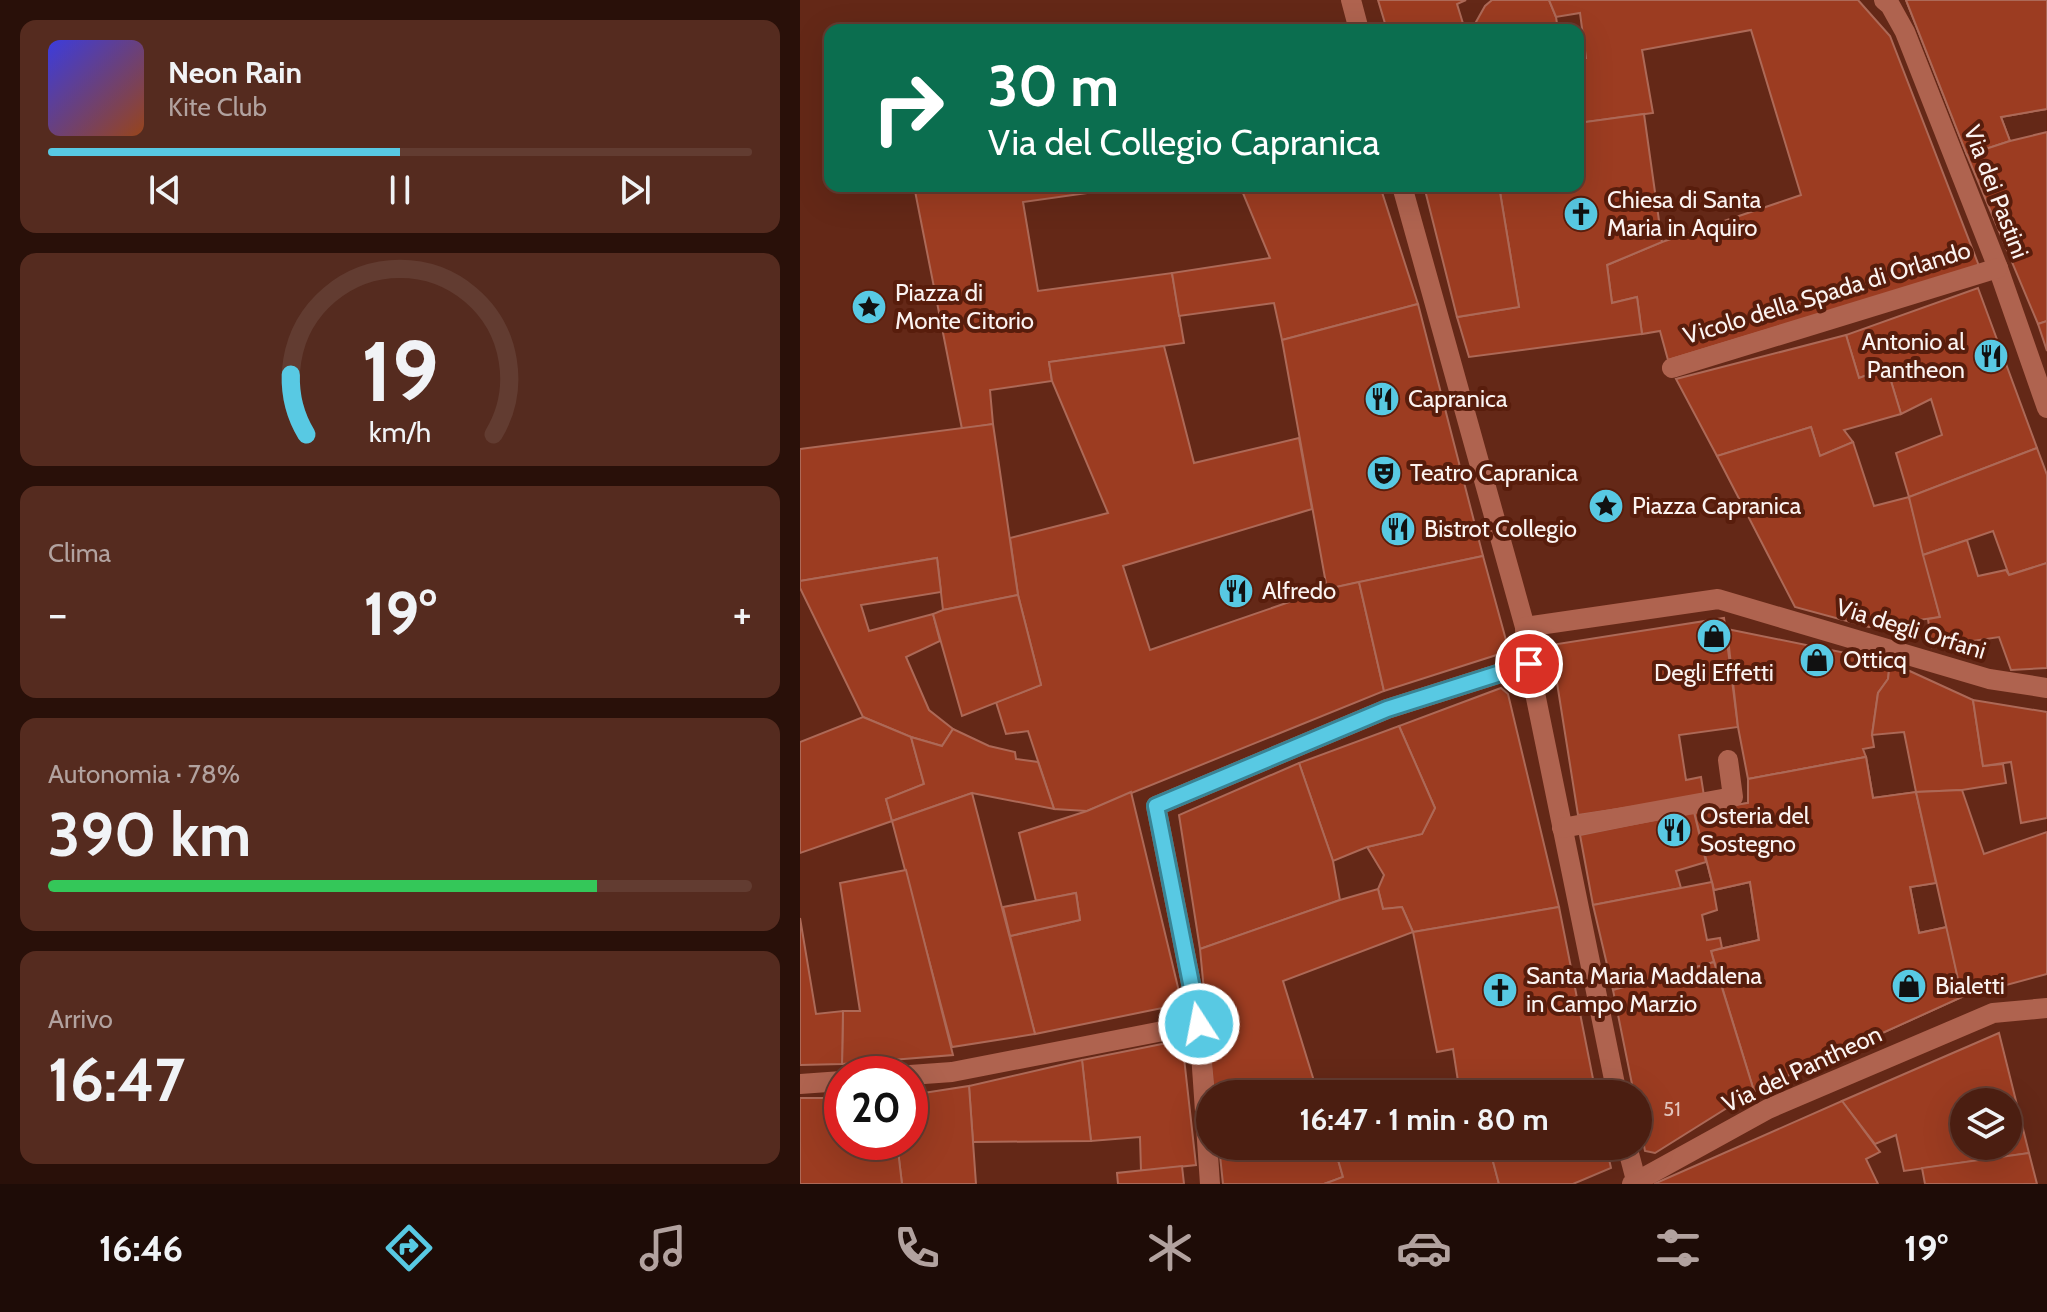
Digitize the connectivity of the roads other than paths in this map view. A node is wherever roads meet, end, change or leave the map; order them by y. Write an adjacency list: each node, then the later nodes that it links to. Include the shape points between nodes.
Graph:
1 (1351, 0): 3 (street)
2 (1884, 0): 5 (street, Via dei Pastini, via 1905,32)
3 (1357, 24)
4 (1404, 192): 8 (street)
5 (1998, 268): 6 (street, Vicolo della Spada di Orlando); 7 (street, Via dei Pastini)
6 (1672, 368)
7 (2047, 408)
8 (1525, 627): 9 (street); 10 (street, Via degli Orfani, via 1718,599 1989,679)
9 (1527, 656): 12 (street); 14 (street, via 1156,806)
10 (2047, 688)
11 (1728, 760): 12 (street, via 1733,797)
12 (1562, 828): 16 (street)
13 (2047, 1008): 20 (street, Via del Pantheon, via 1993,1013 1768,1109)
14 (1199, 1024): 15 (street); 21 (street)
15 (928, 1074)
16 (1614, 1080)
17 (824, 1082): 18 (street)
18 (800, 1084)
19 (1631, 1160): 20 (street)
20 (1640, 1181)
21 (1210, 1184)

